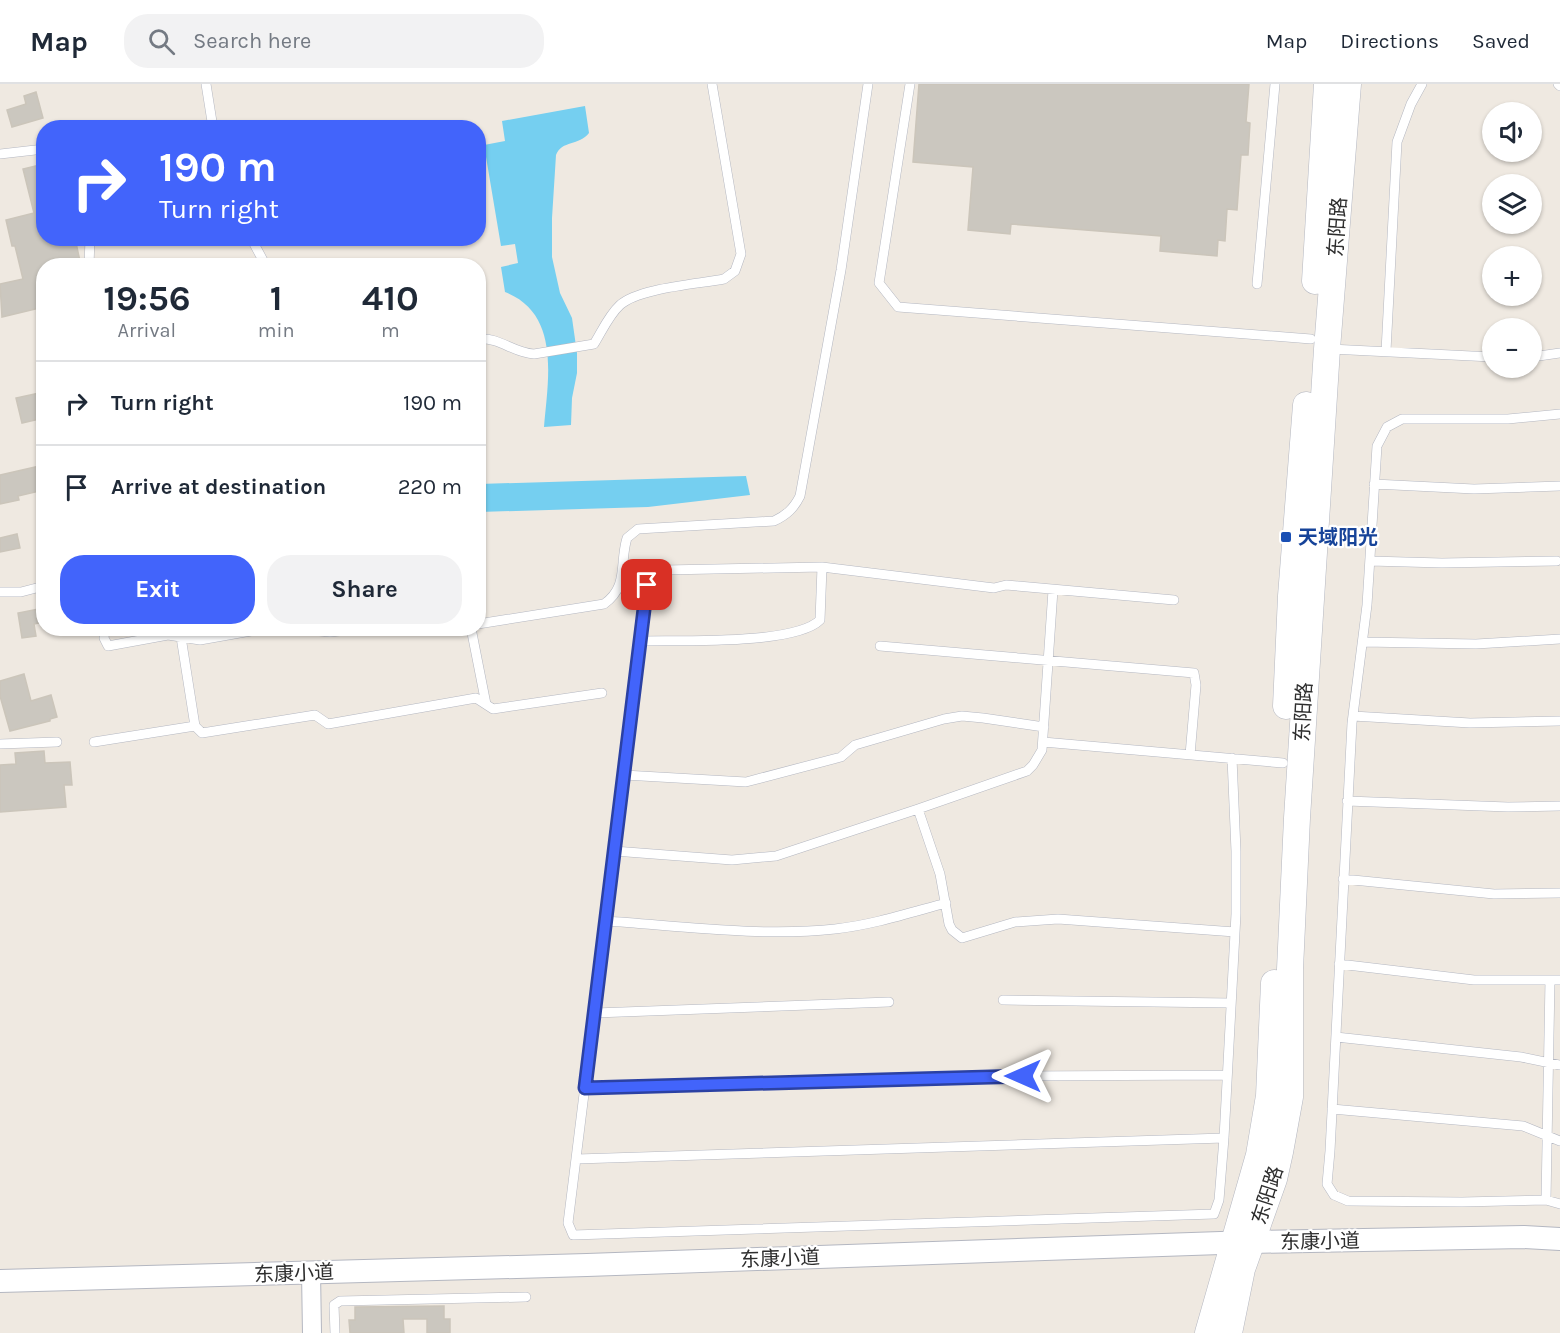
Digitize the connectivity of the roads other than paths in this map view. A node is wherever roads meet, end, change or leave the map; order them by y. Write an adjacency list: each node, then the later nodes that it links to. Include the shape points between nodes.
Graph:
1 (206, 84): 9 (lane)
2 (712, 84): 13 (lane, via 741,254 738,265 724,279 628,298 615,309 594,344 534,354)
3 (868, 84): 29 (lane, via 842,270 796,504 774,520 638,529 627,538 620,586 604,604)
4 (910, 84): 14 (lane, via 879,283 898,307)
5 (1275, 84): 12 (lane)
6 (1327, 84): 14 (main road, 东阳路)
7 (1348, 84): 14 (main road, 东阳路)
8 (1422, 84): 15 (lane, via 1397,142)
9 (212, 120)
10 (36, 150): 11 (lane)
11 (0, 154)
12 (1257, 284)
13 (486, 339)
14 (1319, 344): 15 (lane); 53 (main road, 东阳路, via 1291,596); 83 (main road, 东阳路, via 1290,969 1290,1097 1274,1179)
15 (1386, 351): 18 (lane)
16 (1560, 352): 17 (lane)
17 (1542, 355)
18 (1482, 356)
19 (1560, 414): 20 (lane, via 1508,419 1402,419 1387,427 1379,439)
20 (1374, 484): 21 (lane, via 1474,489); 22 (lane)
21 (1560, 486)
22 (1370, 561): 23 (lane); 38 (lane)
23 (1557, 561)
24 (822, 567): 26 (lane, via 994,588 1006,585); 37 (lane, via 820,620 813,627 777,637); 37 (lane, via 658,572 647,585)
25 (36, 588): 27 (lane)
26 (1053, 590): 28 (lane); 40 (lane)
27 (0, 592)
28 (1174, 600)
29 (486, 623)
30 (104, 636): 31 (lane, via 108,646)
31 (163, 636)
32 (174, 636): 35 (lane)
33 (223, 636): 35 (lane, via 200,640)
34 (473, 636): 42 (lane)
35 (181, 637): 45 (lane)
36 (1560, 639): 38 (lane, via 1487,644)
37 (640, 641): 54 (lane)
38 (1363, 642): 43 (lane)
39 (880, 646): 40 (lane)
40 (1048, 660): 46 (lane); 51 (lane, via 1194,673)
41 (602, 693): 42 (lane, via 493,708)
42 (486, 704): 45 (lane, via 476,698 328,724 315,715 202,733)
43 (1353, 716): 44 (lane, via 1470,723); 55 (lane)
44 (1560, 721)
45 (195, 726): 48 (lane)
46 (1044, 727): 49 (lane); 54 (lane, via 962,716 944,719 855,745 841,757 746,782)
47 (57, 741): 50 (lane)
48 (94, 742)
49 (1042, 742): 51 (lane); 57 (lane, via 1038,758 1027,771)
50 (0, 744)
51 (1190, 755): 52 (lane)
52 (1232, 758): 53 (lane); 63 (lane)
53 (1283, 763): 83 (main road, 东阳路, via 1269,1096)
54 (624, 775): 58 (lane)
55 (1347, 801): 56 (lane); 59 (lane)
56 (1560, 806)
57 (918, 809): 58 (lane, via 761,859); 61 (lane)
58 (614, 851): 62 (lane)
59 (1343, 879): 60 (lane, via 1484,893); 64 (lane)
60 (1560, 893)
61 (946, 903): 62 (lane, via 833,929 769,932); 63 (lane, via 949,924 962,938 1015,922 1058,919)
62 (606, 921): 69 (lane)
63 (1235, 932): 68 (lane)
64 (1339, 964): 65 (lane, via 1474,980); 70 (lane)
65 (1555, 980): 71 (lane)
66 (1003, 1000): 68 (lane)
67 (889, 1002): 69 (lane)
68 (1231, 1003): 73 (lane)
69 (595, 1013): 74 (lane)
70 (1336, 1037): 71 (lane); 75 (lane)
71 (1548, 1063): 72 (lane); 76 (lane)
72 (1560, 1065)
73 (1227, 1075): 74 (lane, via 1001,1076); 77 (lane)
74 (585, 1088): 79 (lane)
75 (1332, 1109): 76 (lane, via 1523,1126); 80 (lane, via 1327,1184 1341,1199)
76 (1547, 1136): 78 (lane); 80 (lane)
77 (1224, 1138): 79 (lane); 79 (lane, via 1219,1200 1214,1214 1202,1215 573,1235 568,1223)
78 (1560, 1141)
79 (577, 1159)
80 (1546, 1200): 81 (lane)
81 (1560, 1204)
82 (1560, 1239): 83 (street, 东康小道)
83 (1242, 1243): 84 (street, 东康小道); 89 (main road, 东阳路); 90 (main road, 东阳路)
84 (311, 1272): 85 (street, 东康小道); 87 (street)
85 (0, 1281)
86 (526, 1297): 88 (lane, via 340,1301 334,1305)
87 (312, 1330): 88 (lane)
88 (335, 1330)
89 (1208, 1333)
90 (1229, 1333)

